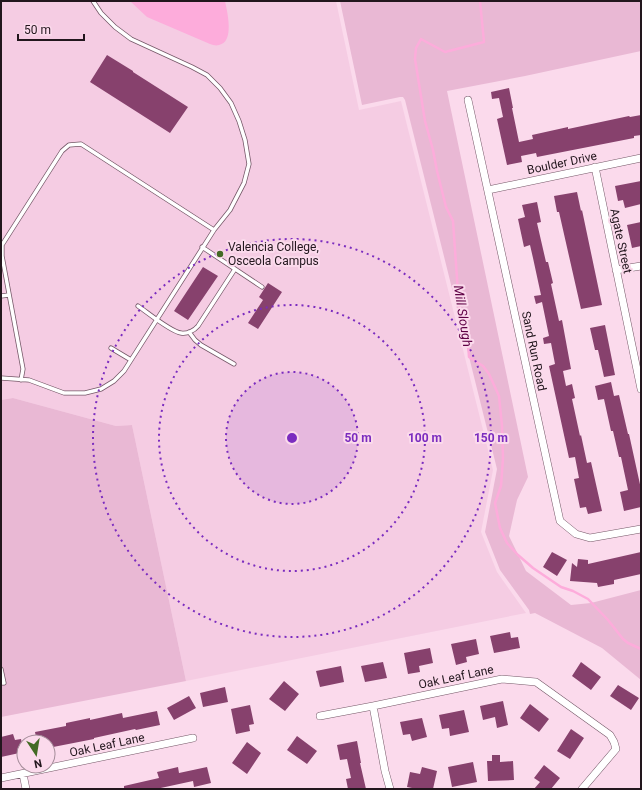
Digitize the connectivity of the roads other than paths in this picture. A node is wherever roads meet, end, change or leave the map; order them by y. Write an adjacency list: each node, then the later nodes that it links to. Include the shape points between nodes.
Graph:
1 (93, 1): 6 (lane, via 101,13 131,39 207,76 231,103 245,140 249,164 244,183 230,210)
2 (468, 100): 5 (street, Sand Run Road)
3 (641, 158): 4 (street, Boulder Drive)
4 (595, 167): 5 (street, Boulder Drive); 10 (street, Agate Street)
5 (488, 190): 23 (street, Sand Run Road, via 560,521 576,534 590,538)
6 (214, 230): 7 (lane); 12 (lane, via 81,144 69,145 62,150 2,246)
7 (202, 247): 9 (lane); 15 (lane)
8 (641, 266): 10 (street)
9 (235, 269): 11 (lane); 16 (lane, via 198,326)
10 (616, 270): 22 (street, Agate Street)
11 (262, 287)
12 (9, 295): 13 (lane); 21 (lane, via 23,369)
13 (1, 296)
14 (138, 306): 15 (lane)
15 (157, 319): 16 (lane, via 176,331); 18 (lane)
16 (189, 332): 19 (lane, via 201,345)
17 (111, 348): 18 (lane)
18 (131, 360): 21 (lane, via 114,381 101,389 85,393 64,392 29,380)
19 (234, 364)
20 (1, 378): 21 (lane)
21 (21, 380)
22 (641, 389)
23 (641, 529)
24 (1, 669): 25 (lane, via 4,683)
25 (1, 683)
26 (373, 706): 27 (street, Oak Leaf Lane); 33 (street); 34 (street, Oak Leaf Lane, via 502,679 536,682 610,735 614,742 616,749)
27 (320, 716)
28 (193, 738): 29 (street, Oak Leaf Lane)
29 (56, 767)
30 (23, 774): 31 (street, Oak Leaf Lane); 32 (street)
31 (1, 778)
32 (26, 789)
33 (390, 789)
34 (582, 789)

